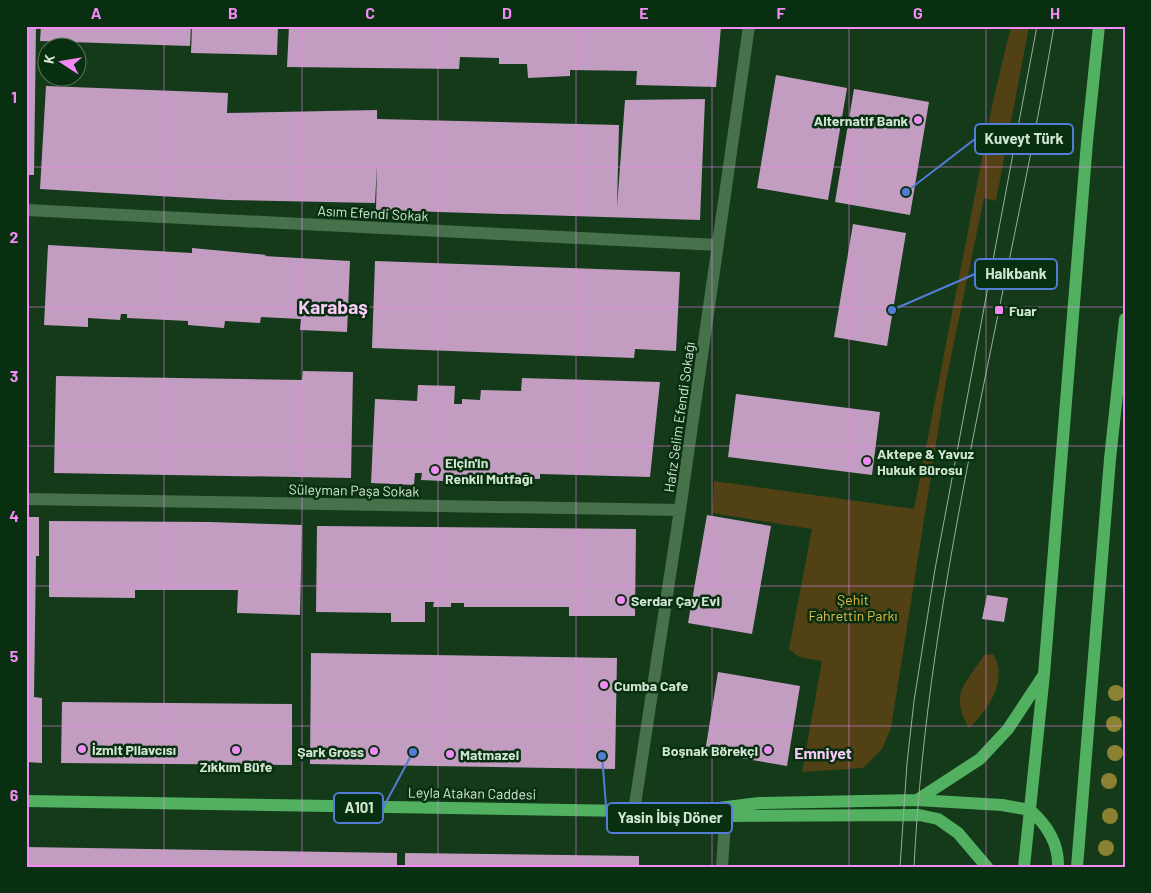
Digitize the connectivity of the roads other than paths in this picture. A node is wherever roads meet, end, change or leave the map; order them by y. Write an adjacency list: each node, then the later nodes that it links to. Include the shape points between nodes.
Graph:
1 (749, 26): 4 (street, Hafız Selim Efendi Sokağı)
2 (1099, 26): 9 (main road)
3 (26, 210): 4 (street, Asım Efendi Sokak)
4 (718, 245): 8 (street, Hafız Selim Efendi Sokağı)
5 (1125, 319): 6 (main road)
6 (1122, 371): 19 (main road, via 1110,469)
7 (26, 499): 8 (street, Süleyman Paşa Sokak)
8 (680, 510): 13 (street, Hafız Selim Efendi Sokağı)
9 (1044, 674): 10 (main road, via 1008,728 980,759); 12 (main road)
10 (917, 800): 12 (main road, Leyla Atakan Caddesi, via 1002,805); 14 (main road, Leyla Atakan Caddesi, via 759,803)
11 (26, 801): 13 (main road, Leyla Atakan Caddesi)
12 (1030, 810): 17 (main road); 18 (main road, via 1045,823)
13 (634, 811): 14 (main road, Leyla Atakan Caddesi)
14 (726, 811): 15 (street); 16 (main road, via 919,815 938,819 958,833)
15 (722, 867)
16 (987, 867)
17 (1024, 867)
18 (1058, 867)
19 (1077, 867)

